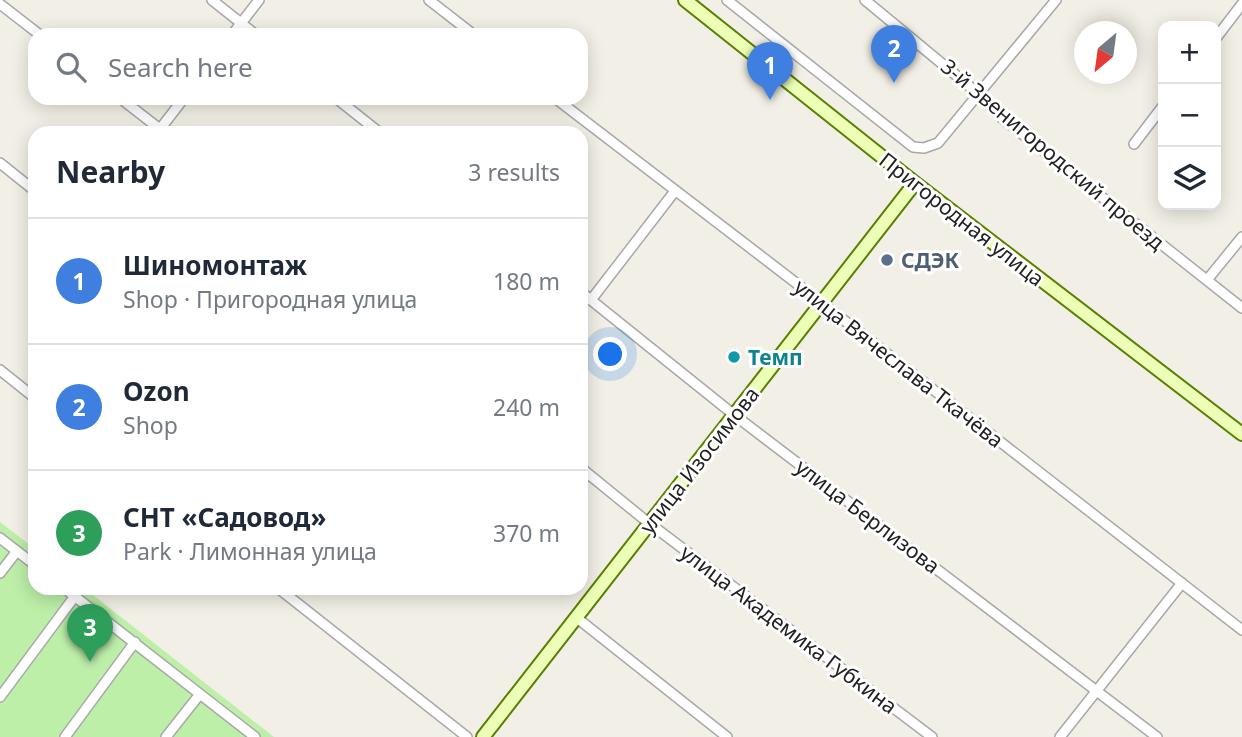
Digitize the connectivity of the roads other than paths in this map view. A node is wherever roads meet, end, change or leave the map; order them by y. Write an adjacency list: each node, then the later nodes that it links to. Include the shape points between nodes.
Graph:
1 (212, 0): 10 (street)
2 (259, 0): 10 (street)
3 (429, 0): 14 (street)
4 (685, 0): 27 (street, Пригородная улица)
5 (727, 0): 16 (street, via 912,147 938,144)
6 (865, 0): 16 (street, 3-й Звенигородский проезд)
7 (1056, 0): 16 (street)
8 (0, 4): 11 (street)
9 (1242, 4): 15 (street)
10 (241, 24): 12 (street); 13 (street)
11 (31, 28)
12 (238, 28)
13 (246, 28)
14 (465, 28)
15 (1221, 31)
16 (980, 95): 31 (street, 3-й Звенигородский проезд, via 1002,118)
17 (128, 105): 22 (street)
18 (179, 105): 23 (street)
19 (344, 105): 24 (street)
20 (564, 105): 29 (street, улица Вячеслава Ткачёва)
21 (1158, 113): 25 (street)
22 (153, 126)
23 (164, 126)
24 (371, 126)
25 (1134, 144)
26 (0, 163): 28 (street)
27 (915, 183): 34 (street, улица Изосимова); 39 (street, Пригородная улица)
28 (28, 185)
29 (674, 191): 33 (street); 34 (street, улица Вячеслава Ткачёва)
30 (1242, 237): 31 (street)
31 (1207, 280): 35 (street, 3-й Звенигородский проезд)
32 (588, 298): 33 (street, улица Берлизова)
33 (591, 300): 38 (street, улица Берлизова)
34 (822, 303): 38 (street, улица Изосимова); 46 (street, улица Вячеслава Ткачёва)
35 (1242, 308)
36 (0, 370): 37 (street)
37 (28, 392)
38 (733, 414): 41 (street, улица Изосимова); 52 (street, улица Берлизова)
39 (1242, 434)
40 (588, 474): 41 (street, улица Академика Губкина)
41 (650, 523): 49 (street, улица Изосимова); 61 (street, улица Академика Губкина)
42 (0, 538): 43 (street)
43 (17, 551): 44 (street); 45 (street)
44 (28, 560)
45 (0, 573)
46 (1182, 583): 50 (street, улица Вячеслава Ткачёва); 52 (street)
47 (287, 595): 58 (street)
48 (75, 596): 51 (street); 54 (street)
49 (577, 618): 59 (street, улица Изосимова); 60 (street)
50 (1242, 630)
51 (135, 642): 53 (street); 55 (street)
52 (1097, 690): 62 (street); 63 (street, улица Берлизова)
53 (200, 694): 56 (street); 57 (street)
54 (0, 697)
55 (65, 737)
56 (166, 737)
57 (254, 737)
58 (467, 737)
59 (483, 737)
60 (727, 737)
61 (932, 737)
62 (1059, 737)
63 (1157, 737)

